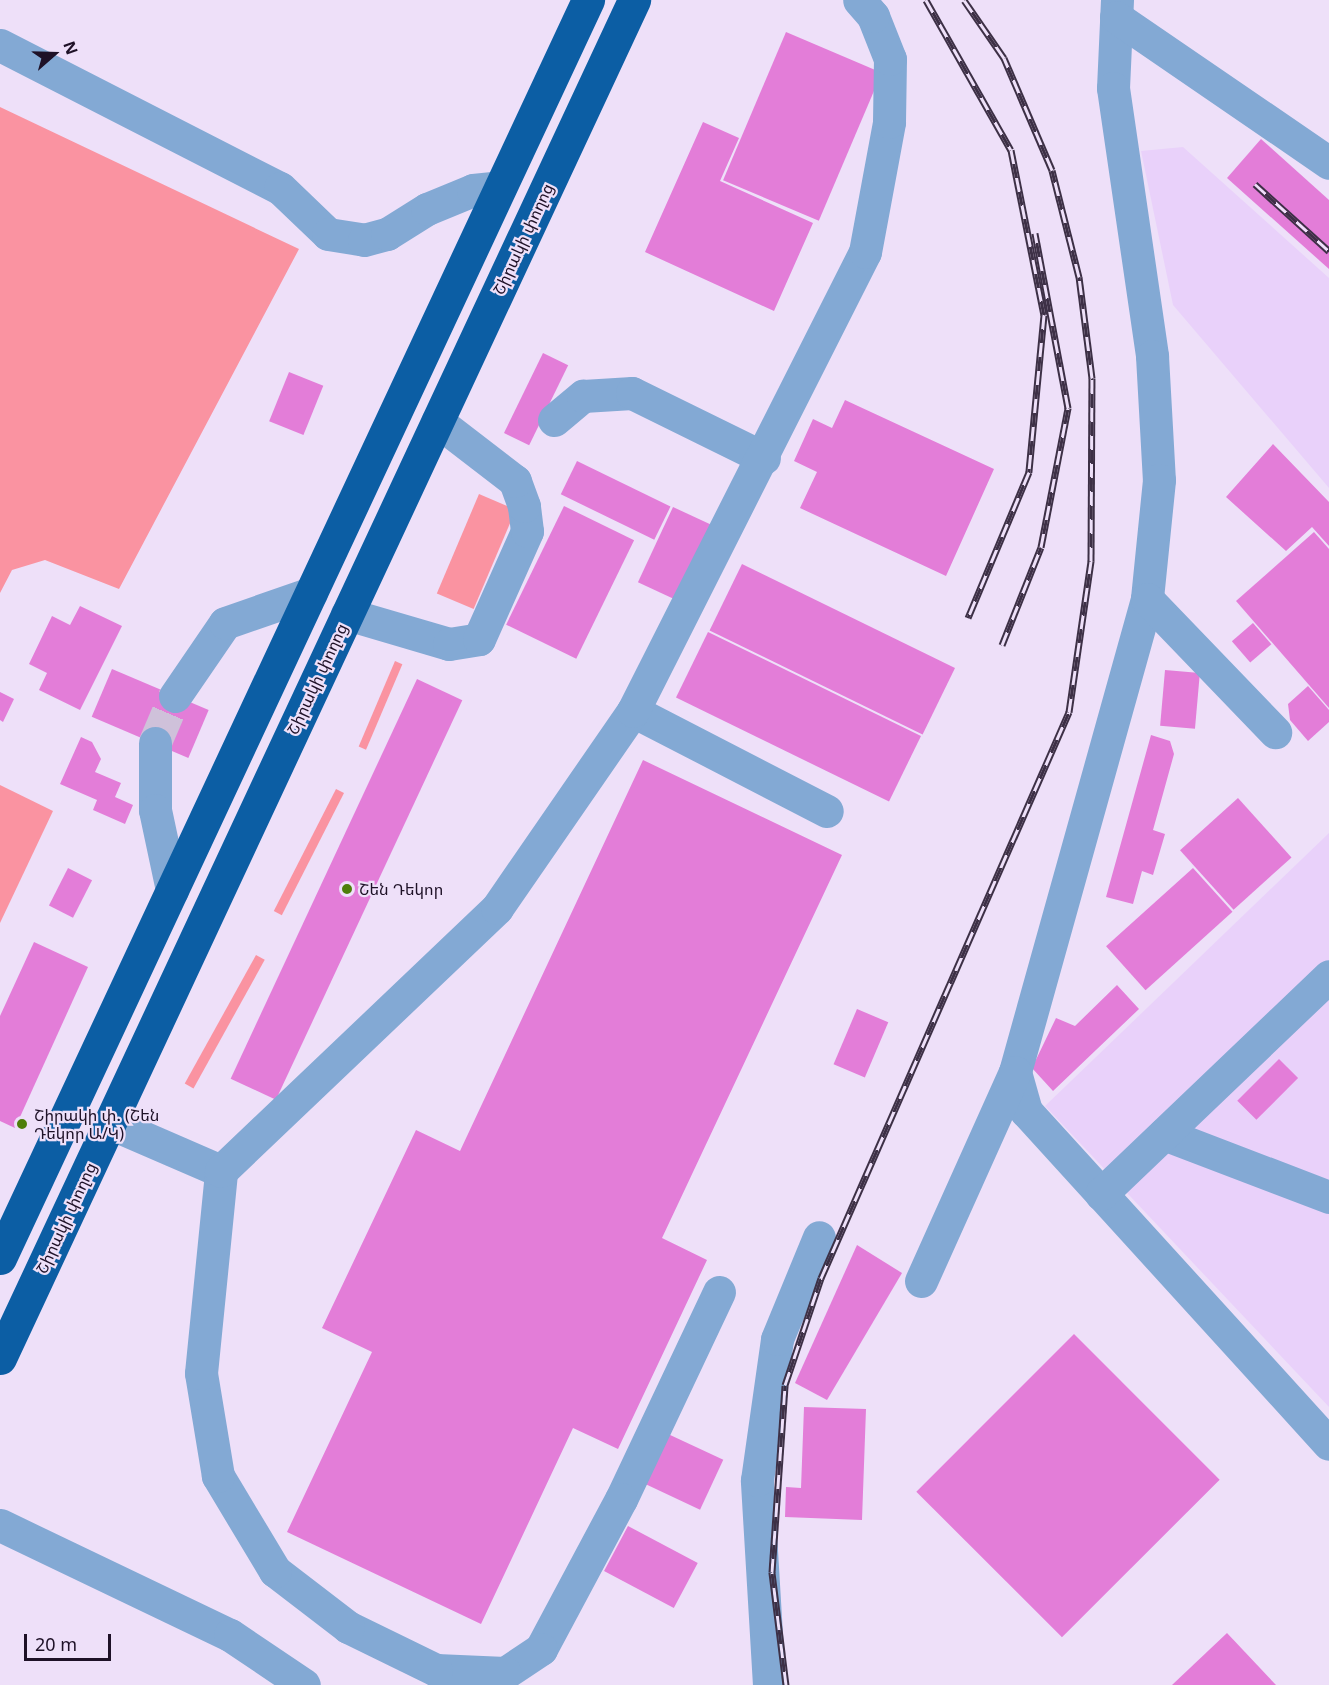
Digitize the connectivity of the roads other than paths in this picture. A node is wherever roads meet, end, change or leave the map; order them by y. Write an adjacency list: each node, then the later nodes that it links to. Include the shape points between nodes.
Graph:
1 (588, 0): 7 (highway)
2 (634, 0): 9 (highway, Շիրակի փողոց)
3 (859, 0): 10 (lane, via 873,16 890,59 889,122 878,194 865,252)
4 (1116, 9): 6 (lane); 12 (lane, via 1113,88 1152,356 1159,480)
5 (0, 45): 7 (lane, via 280,188 328,234 364,240 387,234 427,209 473,190)
6 (1329, 163)
7 (500, 187): 11 (highway)
8 (554, 420): 10 (lane, via 583,396 632,393)
9 (437, 422): 13 (highway, Շիրակի փողոց); 13 (lane, via 515,481 524,506 527,531 479,639 449,644)
10 (764, 458): 15 (lane)
11 (311, 593): 14 (lane, via 225,623); 19 (highway)
12 (1146, 599): 16 (lane); 21 (lane)
13 (347, 614): 22 (highway, Շիրակի փողոց)
14 (175, 696)
15 (633, 711): 18 (lane); 24 (lane, via 497,908)
16 (1275, 732)
17 (155, 743): 19 (lane, via 155,810)
18 (827, 811)
19 (172, 890): 28 (highway)
20 (1329, 976): 23 (lane)
21 (1015, 1072): 25 (lane, via 1026,1111); 29 (lane)
22 (110, 1123): 24 (lane); 31 (highway, Շիրակի փողոց)
23 (1164, 1134): 25 (lane); 26 (lane)
24 (221, 1171): 30 (lane, via 201,1373 218,1476 274,1571 348,1627 436,1670 505,1673 541,1649 621,1499)
25 (1101, 1194): 32 (lane)
26 (1329, 1197)
27 (819, 1237): 35 (lane, via 777,1339 757,1480)
28 (0, 1258)
29 (921, 1281)
30 (719, 1292)
31 (0, 1358)
32 (1329, 1444)
33 (0, 1525): 34 (lane, via 230,1635)
34 (299, 1684)
35 (769, 1685)

